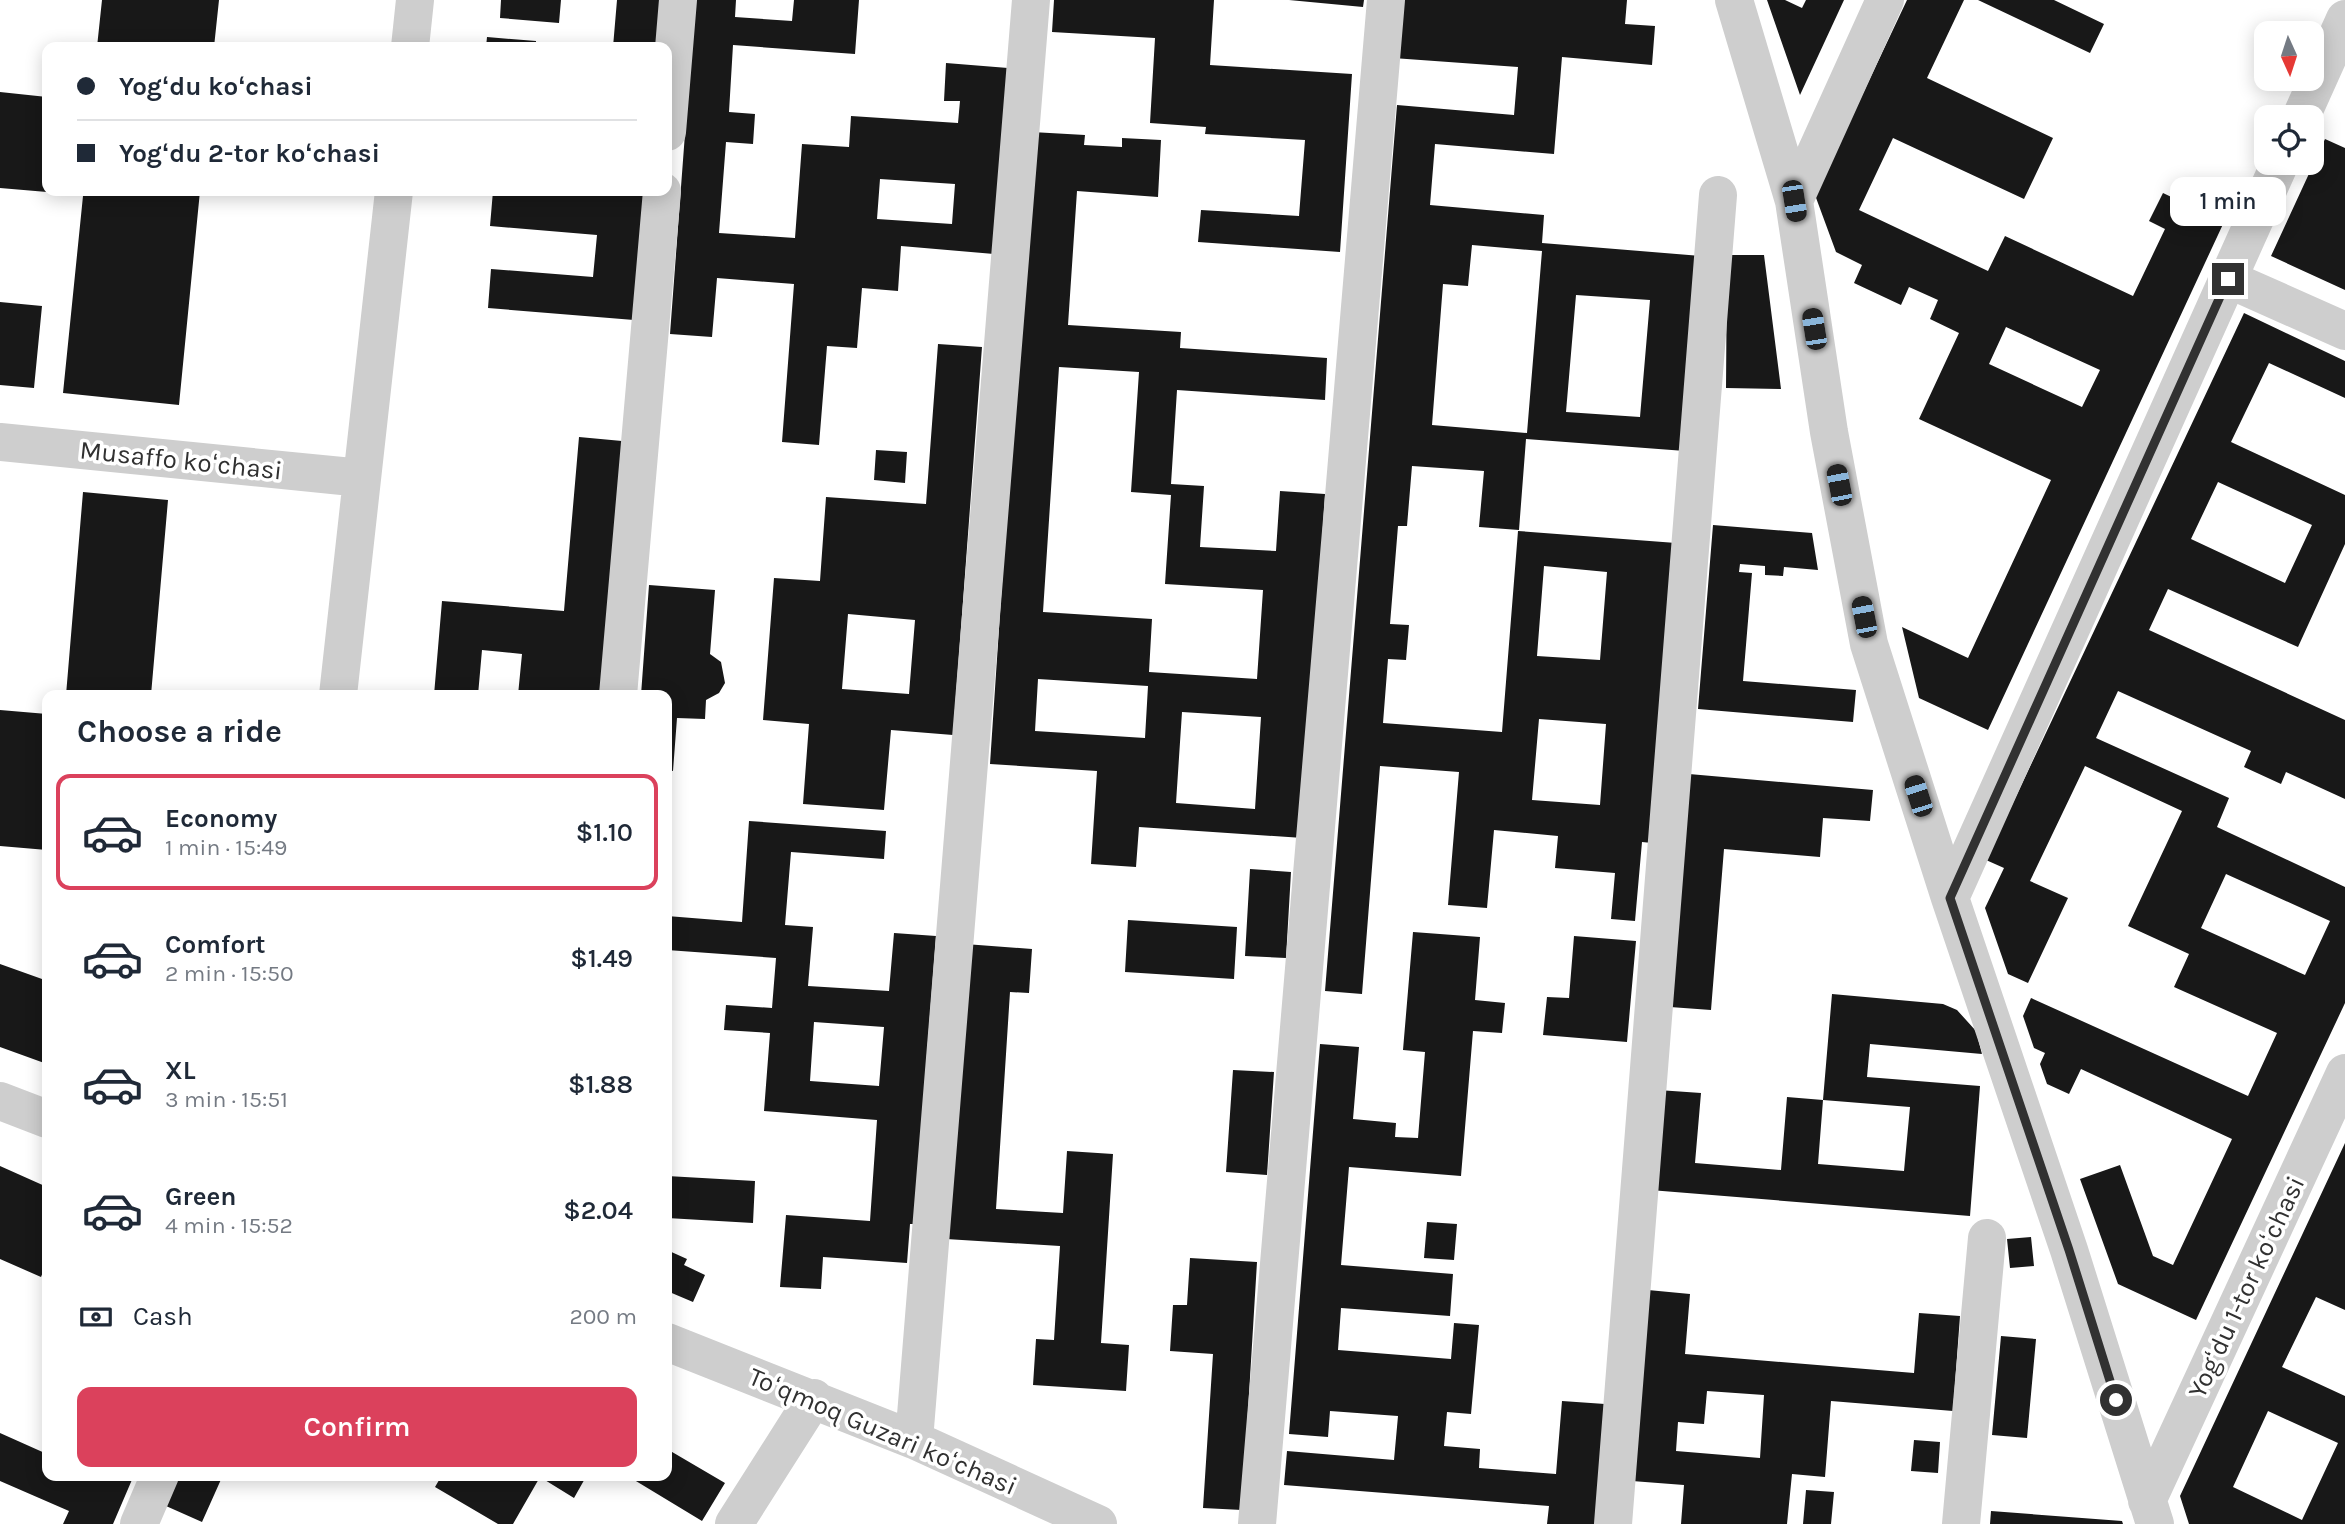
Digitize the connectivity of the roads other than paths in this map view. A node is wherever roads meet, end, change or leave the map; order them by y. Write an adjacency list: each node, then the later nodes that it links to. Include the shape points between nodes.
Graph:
1 (415, 0): 8 (street)
2 (678, 0): 9 (street)
3 (1031, 0): 29 (street)
4 (1387, 0): 35 (street)
5 (1734, 0): 15 (street)
6 (1885, 0): 15 (street)
7 (2345, 19): 10 (street)
8 (411, 42)
9 (672, 72)
10 (2306, 105)
11 (2275, 175): 16 (street)
12 (1718, 195): 36 (street)
13 (393, 196): 19 (street)
14 (662, 196): 21 (street)
15 (1794, 201): 22 (street, via 1829,432 1869,644)
16 (2228, 279): 17 (street); 22 (street)
17 (2345, 331)
18 (0, 442): 19 (street, Musaffo koʻchasi)
19 (362, 478): 20 (street)
20 (339, 690)
21 (618, 690)
22 (1950, 898): 31 (street, via 2069,1250)
23 (2345, 1073): 31 (street, Yogʻdu 1-tor koʻchasi)
24 (0, 1101): 25 (street)
25 (42, 1117)
26 (1987, 1238): 37 (street)
27 (672, 1344): 28 (street, Toʻqmoq Guzari koʻchasi)
28 (814, 1398): 29 (street, Toʻqmoq Guzari koʻchasi); 33 (street)
29 (914, 1440): 34 (street, Toʻqmoq Guzari koʻchasi)
30 (157, 1481): 32 (street)
31 (2151, 1512)
32 (139, 1524)
33 (734, 1524)
34 (1098, 1524)
35 (1256, 1524)
36 (1613, 1524)
37 (1961, 1524)

